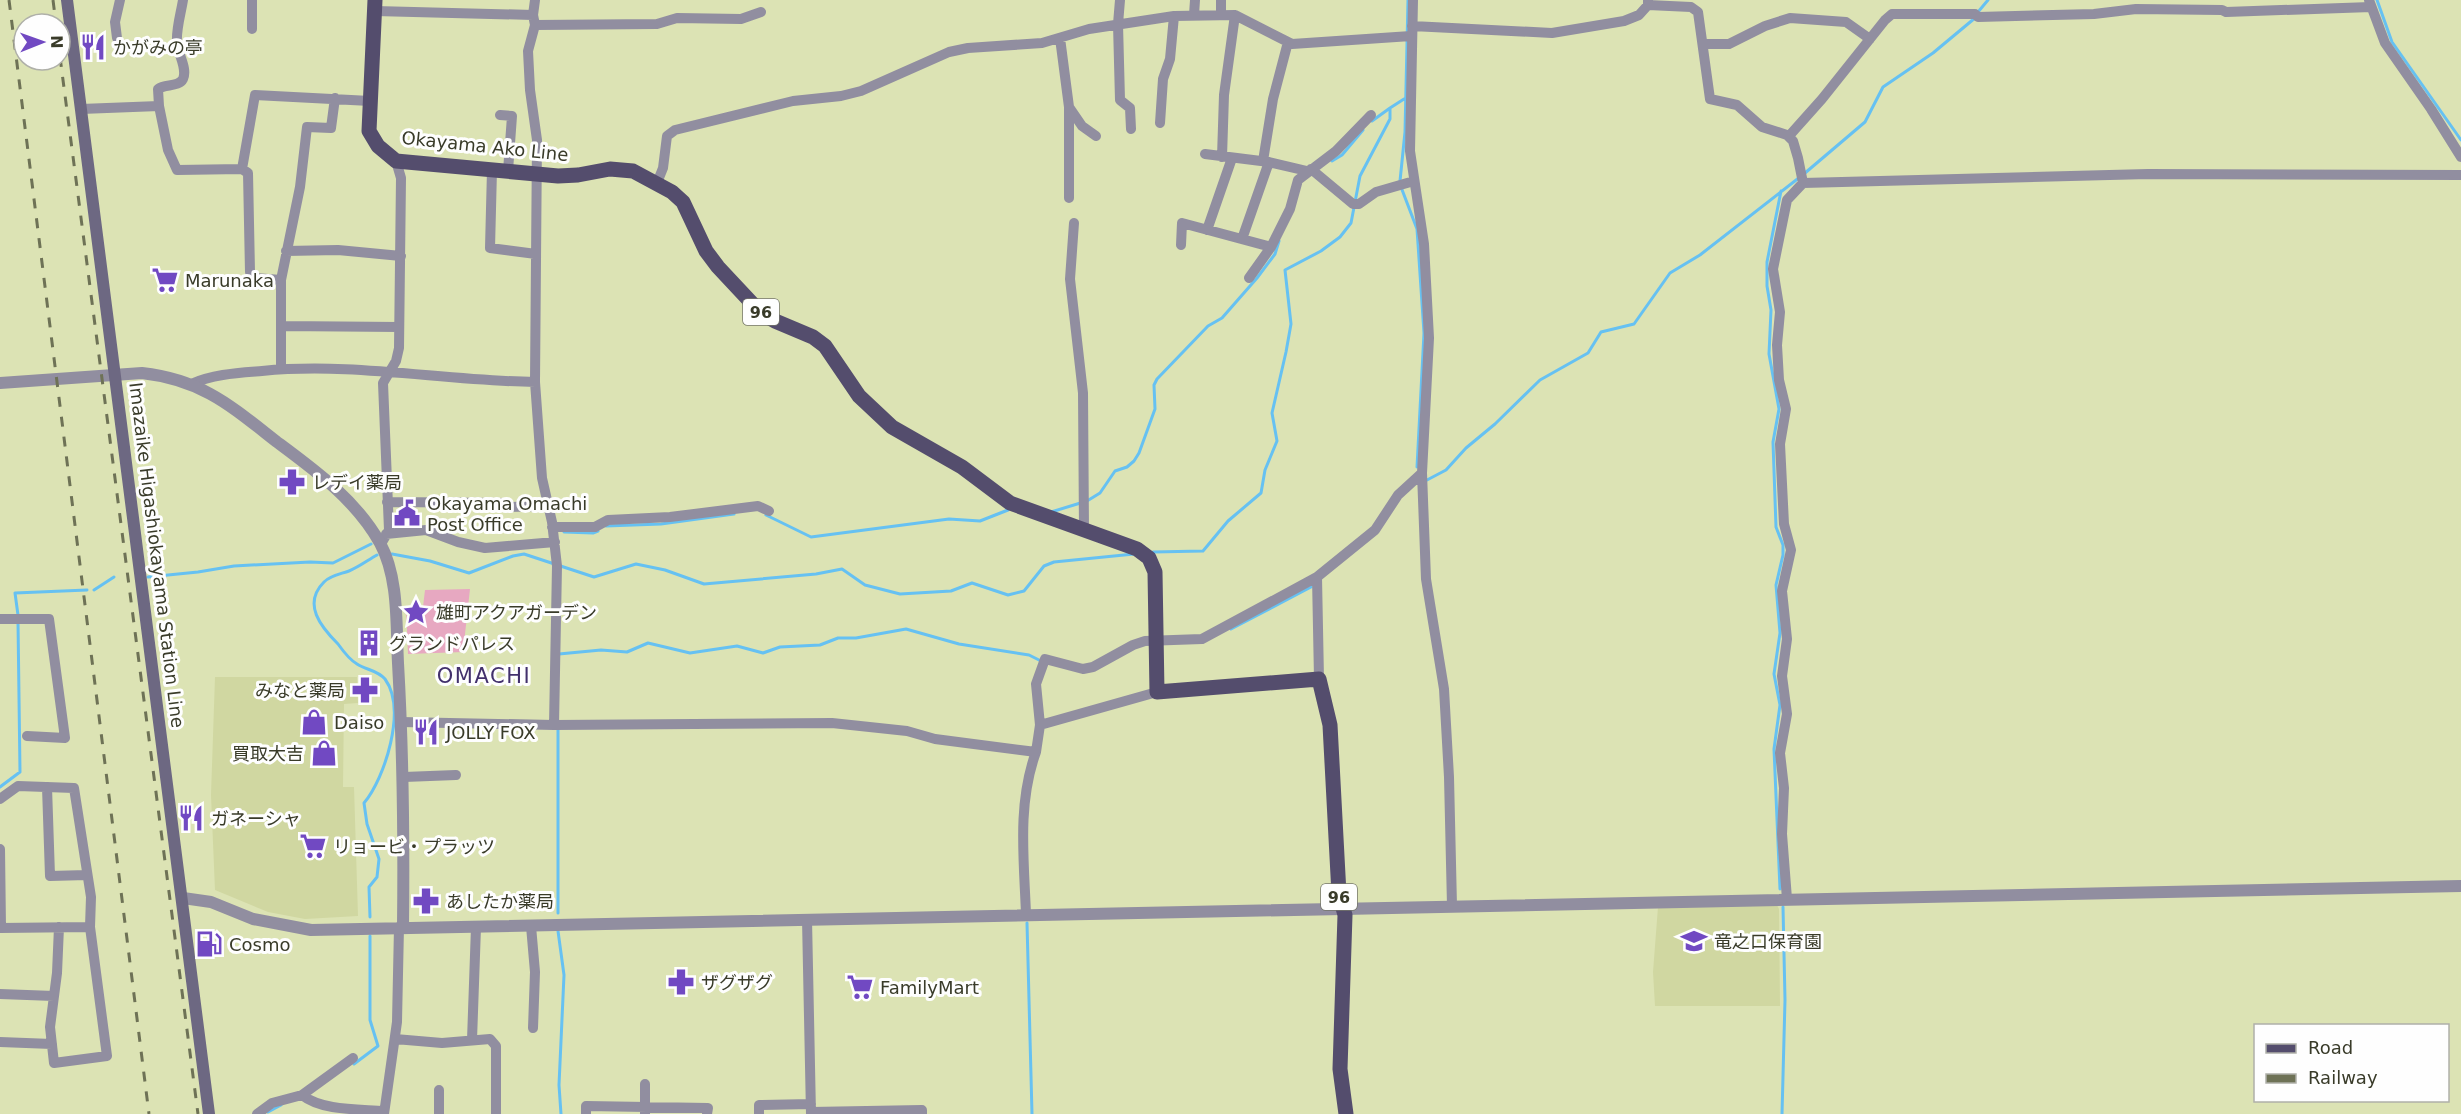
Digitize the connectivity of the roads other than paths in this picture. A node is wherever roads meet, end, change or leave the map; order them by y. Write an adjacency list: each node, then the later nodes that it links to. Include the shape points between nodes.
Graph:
1 (67, 0): 31 (main road, Imazaike Higashiokayama Station Line)
2 (120, 0): 22 (street, via 115,22)
3 (183, 0): 29 (street, via 176,43 183,80 158,89)
4 (252, 0): 20 (street)
5 (535, 0): 18 (street)
6 (1120, 0): 19 (street)
7 (1195, 0): 15 (street)
8 (1221, 0): 14 (street)
9 (1413, 0): 21 (street)
10 (1648, 2): 21 (street, via 1639,15 1624,21 1552,33); 26 (street, via 1692,7 1698,12)
11 (2370, 4): 24 (street, via 2226,12 2136,9 2094,14 1892,14); 39 (street, via 2385,43)
12 (375, 6): 18 (street); 28 (main road, Okayama Ako Line)
13 (761, 12): 18 (street, via 741,19 677,18 657,24)
14 (1221, 14): 15 (street); 16 (street)
15 (1194, 15): 17 (street)
16 (1235, 15): 25 (street); 40 (street, via 1224,95)
17 (1174, 16): 19 (street); 34 (street)
18 (534, 20): 47 (street, via 528,51 537,140)
19 (1118, 24): 23 (street); 35 (street, via 1119,100 1130,108)
20 (252, 29)
21 (1409, 33): 25 (street, via 1305,44); 51 (street, via 1410,151)
22 (117, 38)
23 (1060, 38): 30 (street); 50 (street, via 949,52 861,91 793,101 675,130 667,136)
24 (1870, 39): 26 (street, via 1846,22 1790,18 1729,44); 37 (street)
25 (1288, 42): 42 (street, via 1273,99)
26 (1704, 44): 37 (street, via 1710,99 1737,105 1762,127)
27 (335, 98): 28 (street); 43 (street, via 255,94); 58 (street, via 331,128 307,127 300,187)
28 (370, 101): 41 (main road, Okayama Ako Line, via 369,131 378,146)
29 (159, 106): 31 (street); 43 (street, via 168,150 177,170)
30 (1069, 107): 36 (street, via 1082,126); 52 (street)
31 (81, 109): 67 (main road, Imazaike Higashiokayama Station Line)
32 (1371, 115): 46 (street)
33 (501, 116): 45 (street, via 512,116)
34 (1160, 123)
35 (1131, 129)
36 (1096, 136)
37 (1789, 136): 49 (street)
38 (1205, 154): 40 (street)
39 (2461, 157)
40 (1227, 158): 42 (street); 54 (street)
41 (396, 161): 44 (main road, Okayama Ako Line / 96); 60 (street, via 401,178)
42 (1266, 161): 46 (street); 55 (street)
43 (242, 169): 62 (street, via 248,172 250,272 255,278)
44 (492, 170): 45 (main road, Okayama Ako Line / 96); 59 (street, via 490,248)
45 (508, 171): 47 (main road, Okayama Ako Line / 96)
46 (1312, 171): 51 (street, via 1356,204 1376,192); 57 (street, via 1299,180)
47 (536, 174): 50 (main road, Okayama Ako Line / 96, via 578,175 610,169 633,171); 59 (street)
48 (2461, 175): 49 (street)
49 (1802, 178): 97 (street, via 1787,200 1773,269 1780,312 1779,380 1786,409 1780,444 1784,524 1791,550 1782,591 1787,639 1782,675 1787,714 1780,753)
50 (657, 183): 76 (main road, Okayama Ako Line / 96, via 683,202 706,251 761,313 825,345 859,396 892,427 962,467 1010,503)
51 (1405, 184): 71 (street, via 1424,244 1429,318)
52 (1069, 198)
53 (1074, 223): 76 (street, via 1070,279 1083,393)
54 (1207, 230): 55 (street); 56 (street, via 1182,223)
55 (1242, 239): 57 (street)
56 (1181, 245)
57 (1271, 247): 61 (street)
58 (286, 251): 60 (street, via 338,250); 62 (street)
59 (536, 254): 69 (street)
60 (401, 256): 64 (street)
61 (1249, 278)
62 (281, 280): 63 (street)
63 (281, 326): 64 (street); 65 (street)
64 (399, 327): 66 (street)
65 (281, 369): 66 (street); 70 (street, via 223,374)
66 (391, 372): 69 (street); 72 (street, via 383,383)
67 (116, 375): 68 (street); 70 (street, via 142,373); 96 (main road, Imazaike Higashiokayama Station Line)
68 (0, 382)
69 (535, 382): 73 (street, via 542,478)
70 (191, 384): 77 (street, via 222,398 320,475)
71 (1422, 473): 79 (street, via 1398,495 1376,530); 98 (street, via 1426,579 1445,699)
72 (387, 502): 73 (street); 77 (street, via 389,530)
73 (549, 506): 75 (street)
74 (769, 511): 75 (street, via 758,506 608,520 595,526)
75 (552, 527): 78 (street)
76 (1084, 531): 81 (main road, Okayama Ako Line / 96, via 1137,549 1149,558 1155,572)
77 (384, 539): 78 (street, via 426,530 485,548); 84 (street, via 394,598)
78 (555, 542): 85 (street)
79 (1317, 577): 81 (street, via 1202,639); 82 (street)
80 (0, 619): 87 (street, via 49,619 65,738)
81 (1155, 641): 83 (main road, Okayama Ako Line / 96); 86 (street, via 1133,645 1083,669 1045,659 1036,684)
82 (1319, 679): 83 (main road); 99 (main road, 96, via 1330,724 1339,894)
83 (1157, 692): 86 (street)
84 (401, 722): 85 (street); 90 (street)
85 (557, 725): 88 (street, via 832,723)
86 (1040, 725): 88 (street)
87 (27, 736)
88 (1036, 752): 100 (street, via 1023,826)
89 (456, 776): 90 (street)
90 (404, 777): 105 (street)
91 (47, 787): 92 (street, via 18,786); 94 (street, via 74,788); 94 (street, via 50,876)
92 (0, 799)
93 (0, 849): 107 (street)
94 (87, 875): 104 (street)
95 (2461, 886): 97 (street)
96 (183, 898): 105 (street, via 211,902 253,919 297,929); 124 (main road, Imazaike Higashiokayama Station Line)
97 (1787, 899): 98 (street)
98 (1452, 906): 99 (street)
99 (1343, 908): 100 (street); 133 (main road, 96, via 1345,964 1340,1069)
100 (1026, 914): 101 (street)
101 (807, 919): 102 (street); 120 (street)
102 (531, 926): 106 (street); 110 (street, via 535,972)
103 (58, 927): 104 (street); 107 (street); 109 (street)
104 (90, 927): 114 (street, via 107,1056 54,1063)
105 (401, 927): 106 (street); 111 (street)
106 (476, 927): 112 (street)
107 (1, 928)
108 (0, 994): 109 (street)
109 (54, 996): 114 (street)
110 (533, 1028)
111 (395, 1039): 112 (street, via 442,1043); 122 (street)
112 (472, 1040): 128 (street, via 490,1039 496,1046)
113 (0, 1042): 114 (street)
114 (52, 1044)
115 (353, 1058): 118 (street)
116 (645, 1084): 121 (street)
117 (439, 1090): 127 (street)
118 (304, 1097): 119 (street); 125 (street, via 272,1103)
119 (325, 1104): 122 (street); 126 (street)
120 (811, 1110): 123 (street); 131 (street, via 759,1105)
121 (645, 1111): 129 (street, via 586,1106); 130 (street, via 708,1108)
122 (384, 1113)
123 (867, 1113): 132 (street, via 922,1110)
124 (209, 1114)
125 (257, 1114)
126 (319, 1114)
127 (439, 1114)
128 (496, 1114)
129 (586, 1114)
130 (707, 1114)
131 (759, 1114)
132 (922, 1114)
133 (1346, 1114)

